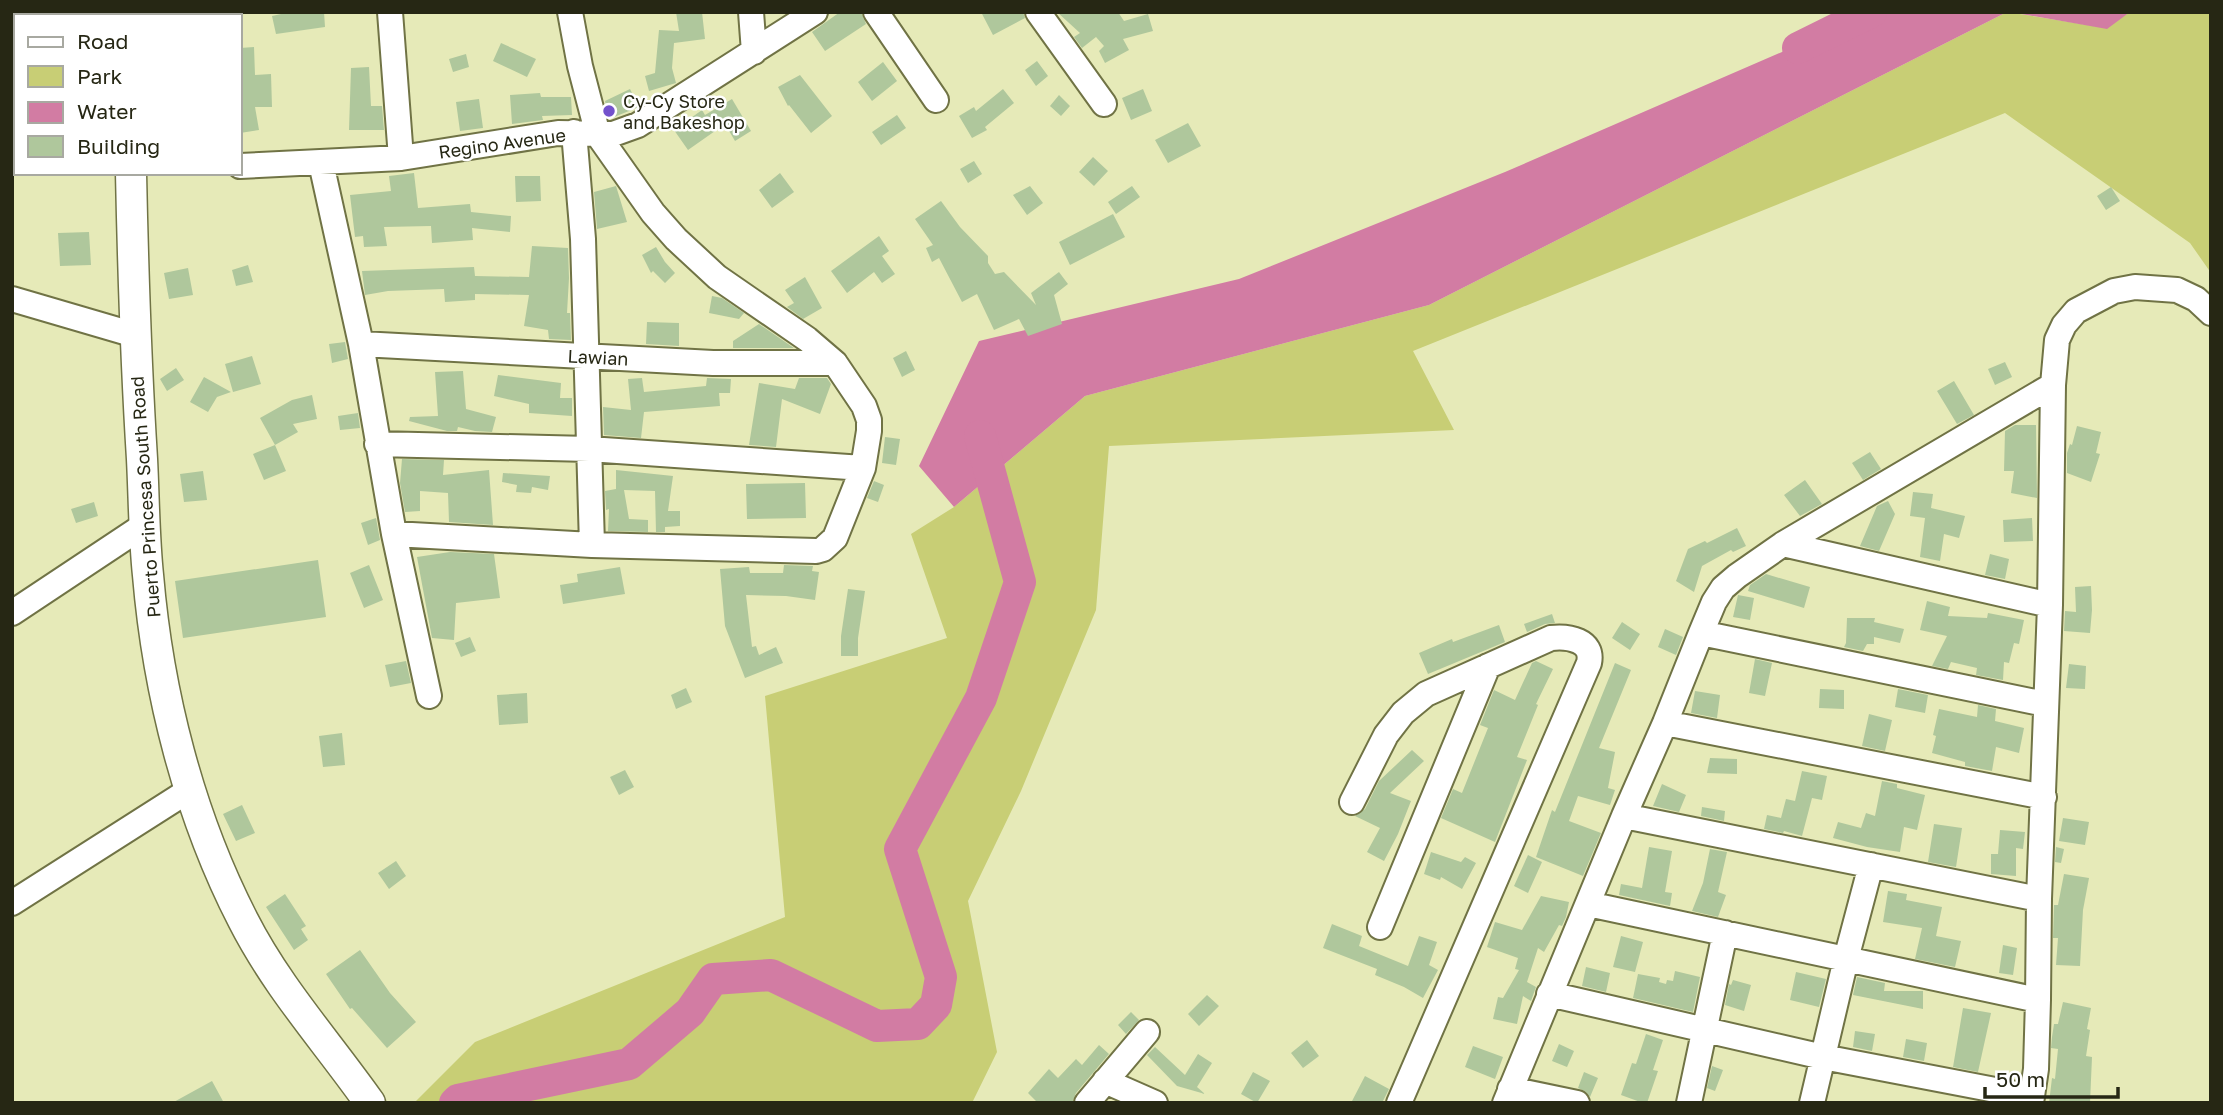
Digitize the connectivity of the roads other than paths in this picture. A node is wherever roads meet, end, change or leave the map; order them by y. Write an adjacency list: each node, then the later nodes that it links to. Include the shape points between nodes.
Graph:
1 (390, 12): 11 (street)
2 (570, 12): 10 (street)
3 (751, 12): 7 (street)
4 (815, 12): 7 (street, Regino Avenue)
5 (876, 12): 8 (street)
6 (1038, 12): 9 (street)
7 (754, 52): 10 (street, Regino Avenue, via 638,125 613,134)
8 (936, 100)
9 (1104, 104)
10 (586, 134): 11 (street, Regino Avenue); 19 (street, via 583,239); 20 (street, via 694,257)
11 (401, 158): 12 (street, Regino Avenue)
12 (321, 163): 13 (street, Regino Avenue); 18 (street)
13 (242, 166)
14 (131, 175): 17 (main road, Puerto Princesa South Road)
15 (12, 299): 17 (street)
16 (2211, 313): 21 (street, via 2177,290 2134,287 2093,300 2064,324 2057,340)
17 (135, 335): 25 (main road, Puerto Princesa South Road)
18 (361, 344): 19 (street, Lawian); 22 (street)
19 (588, 357): 20 (street, Lawian); 23 (street)
20 (835, 363): 24 (street, via 869,419)
21 (2053, 385): 27 (street); 29 (street)
22 (377, 444): 23 (street); 26 (street)
23 (589, 449): 24 (street); 28 (street)
24 (863, 468): 28 (street, via 835,538 816,551)
25 (146, 524): 30 (street); 36 (main road, Puerto Princesa South Road, via 163,684)
26 (394, 534): 28 (street); 33 (street)
27 (1783, 544): 29 (street); 31 (street, via 1723,589)
28 (592, 545)
29 (2050, 605): 34 (street)
30 (12, 613)
31 (1701, 633): 34 (street); 35 (street)
32 (1488, 666): 38 (street, via 1426,694 1403,713 1386,735); 44 (street); 58 (street, via 1561,637 1578,640 1590,657)
33 (429, 696)
34 (2045, 704): 37 (street)
35 (1665, 723): 37 (street); 39 (street)
36 (191, 789): 42 (street); 55 (main road, Puerto Princesa South Road, via 227,886 265,960)
37 (2044, 797): 41 (street)
38 (1352, 802)
39 (1624, 816): 40 (street); 43 (street)
40 (1871, 865): 41 (street); 46 (street)
41 (2039, 899): 48 (street)
42 (12, 903)
43 (1588, 904): 45 (street); 47 (street)
44 (1380, 928)
45 (1726, 933): 46 (street); 49 (street)
46 (1846, 959): 48 (street); 51 (street)
47 (1549, 994): 49 (street); 53 (street)
48 (2038, 1000): 54 (street)
49 (1706, 1030): 51 (street); 60 (street)
50 (1147, 1032): 52 (street)
51 (1823, 1057): 54 (street); 61 (street)
52 (1105, 1082): 56 (street); 57 (street)
53 (1508, 1096): 59 (street)
54 (2032, 1100)
55 (370, 1103)
56 (1087, 1103)
57 (1155, 1103)
58 (1399, 1103)
59 (1577, 1103)
60 (1689, 1103)
61 (1812, 1103)

